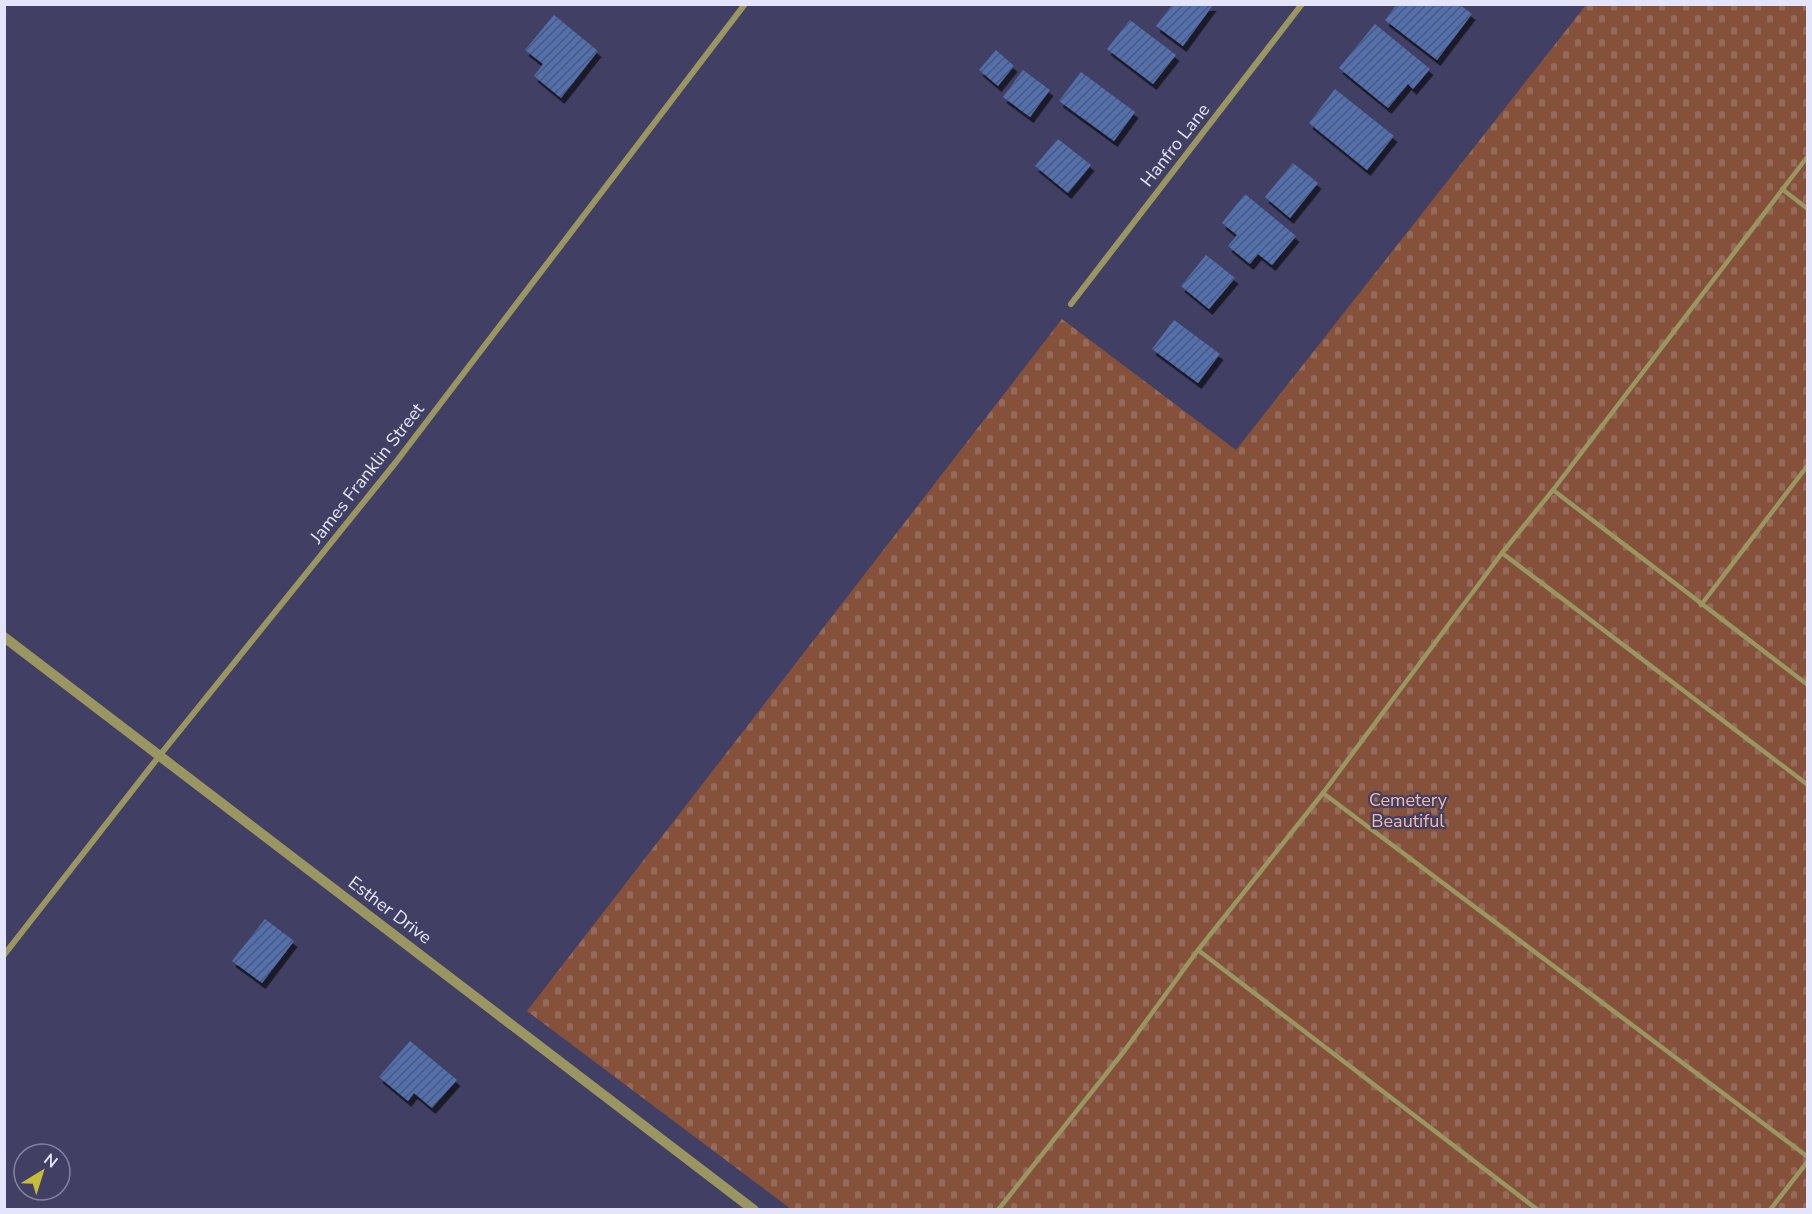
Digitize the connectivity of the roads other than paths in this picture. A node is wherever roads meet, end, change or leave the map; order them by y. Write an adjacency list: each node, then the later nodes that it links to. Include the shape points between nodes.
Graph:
1 (745, 4): 13 (street, James Franklin Street, via 396,462)
2 (1302, 4): 6 (street, Hanfro Lane)
3 (1808, 156): 4 (lane)
4 (1782, 189): 5 (lane); 8 (lane)
5 (1808, 209)
6 (1071, 304)
7 (1808, 465): 10 (lane)
8 (1553, 490): 9 (lane); 10 (lane)
9 (1502, 554): 14 (lane); 15 (lane)
10 (1701, 605): 12 (lane)
11 (4, 637): 13 (street, Esther Drive)
12 (1808, 685)
13 (160, 755): 17 (street, James Franklin Street); 19 (street, Esther Drive)
14 (1808, 785)
15 (1323, 793): 16 (lane); 18 (lane)
16 (1198, 951): 20 (lane); 21 (lane)
17 (4, 955)
18 (1808, 1159): 22 (lane)
19 (754, 1209)
20 (998, 1209)
21 (1538, 1209)
22 (1770, 1209)

